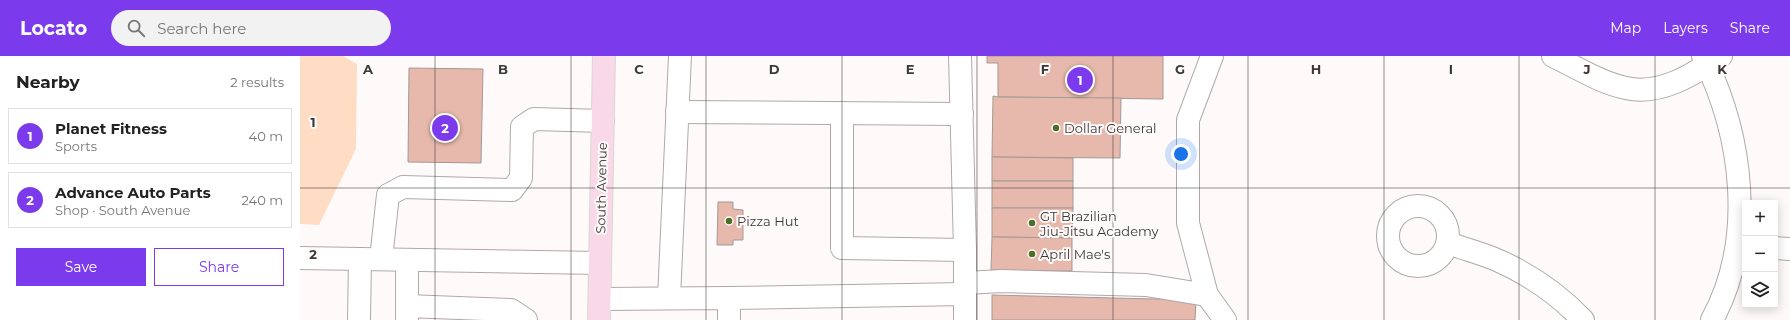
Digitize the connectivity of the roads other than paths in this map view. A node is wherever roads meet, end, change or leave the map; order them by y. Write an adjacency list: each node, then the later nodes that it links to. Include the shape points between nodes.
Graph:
1 (604, 56): 10 (main road, South Avenue)
2 (680, 56): 7 (street)
3 (960, 56): 9 (street)
4 (1212, 56): 22 (street, via 1188,120 1188,223)
5 (1553, 56): 6 (street, via 1615,85 1638,90 1666,86)
6 (1710, 59): 12 (street, via 1735,149)
7 (677, 112): 8 (street); 23 (street)
8 (842, 113): 9 (street); 15 (street, via 842,248)
9 (962, 114): 15 (street)
10 (603, 121): 18 (street, via 534,119 522,127 521,178 512,190 403,187 388,196); 20 (main road, South Avenue)
11 (1448, 243): 32 (street, via 1497,260 1527,276 1552,292)
12 (1741, 244): 33 (street)
13 (1778, 248): 14 (street)
14 (1790, 249)
15 (965, 250): 21 (street)
16 (300, 258): 17 (street)
17 (360, 259): 18 (street); 27 (street)
18 (381, 259): 19 (street)
19 (407, 260): 20 (street); 26 (street)
20 (600, 264): 25 (main road, South Avenue)
21 (965, 289): 22 (street, via 1002,281 1146,285); 24 (street); 30 (street)
22 (1207, 295): 31 (street)
23 (669, 298): 24 (street); 25 (street)
24 (729, 298): 29 (street)
25 (599, 310)
26 (407, 313): 28 (street, via 511,310)
27 (359, 320)
28 (526, 320)
29 (729, 320)
30 (965, 320)
31 (1225, 320)
32 (1583, 320)
33 (1712, 320)

